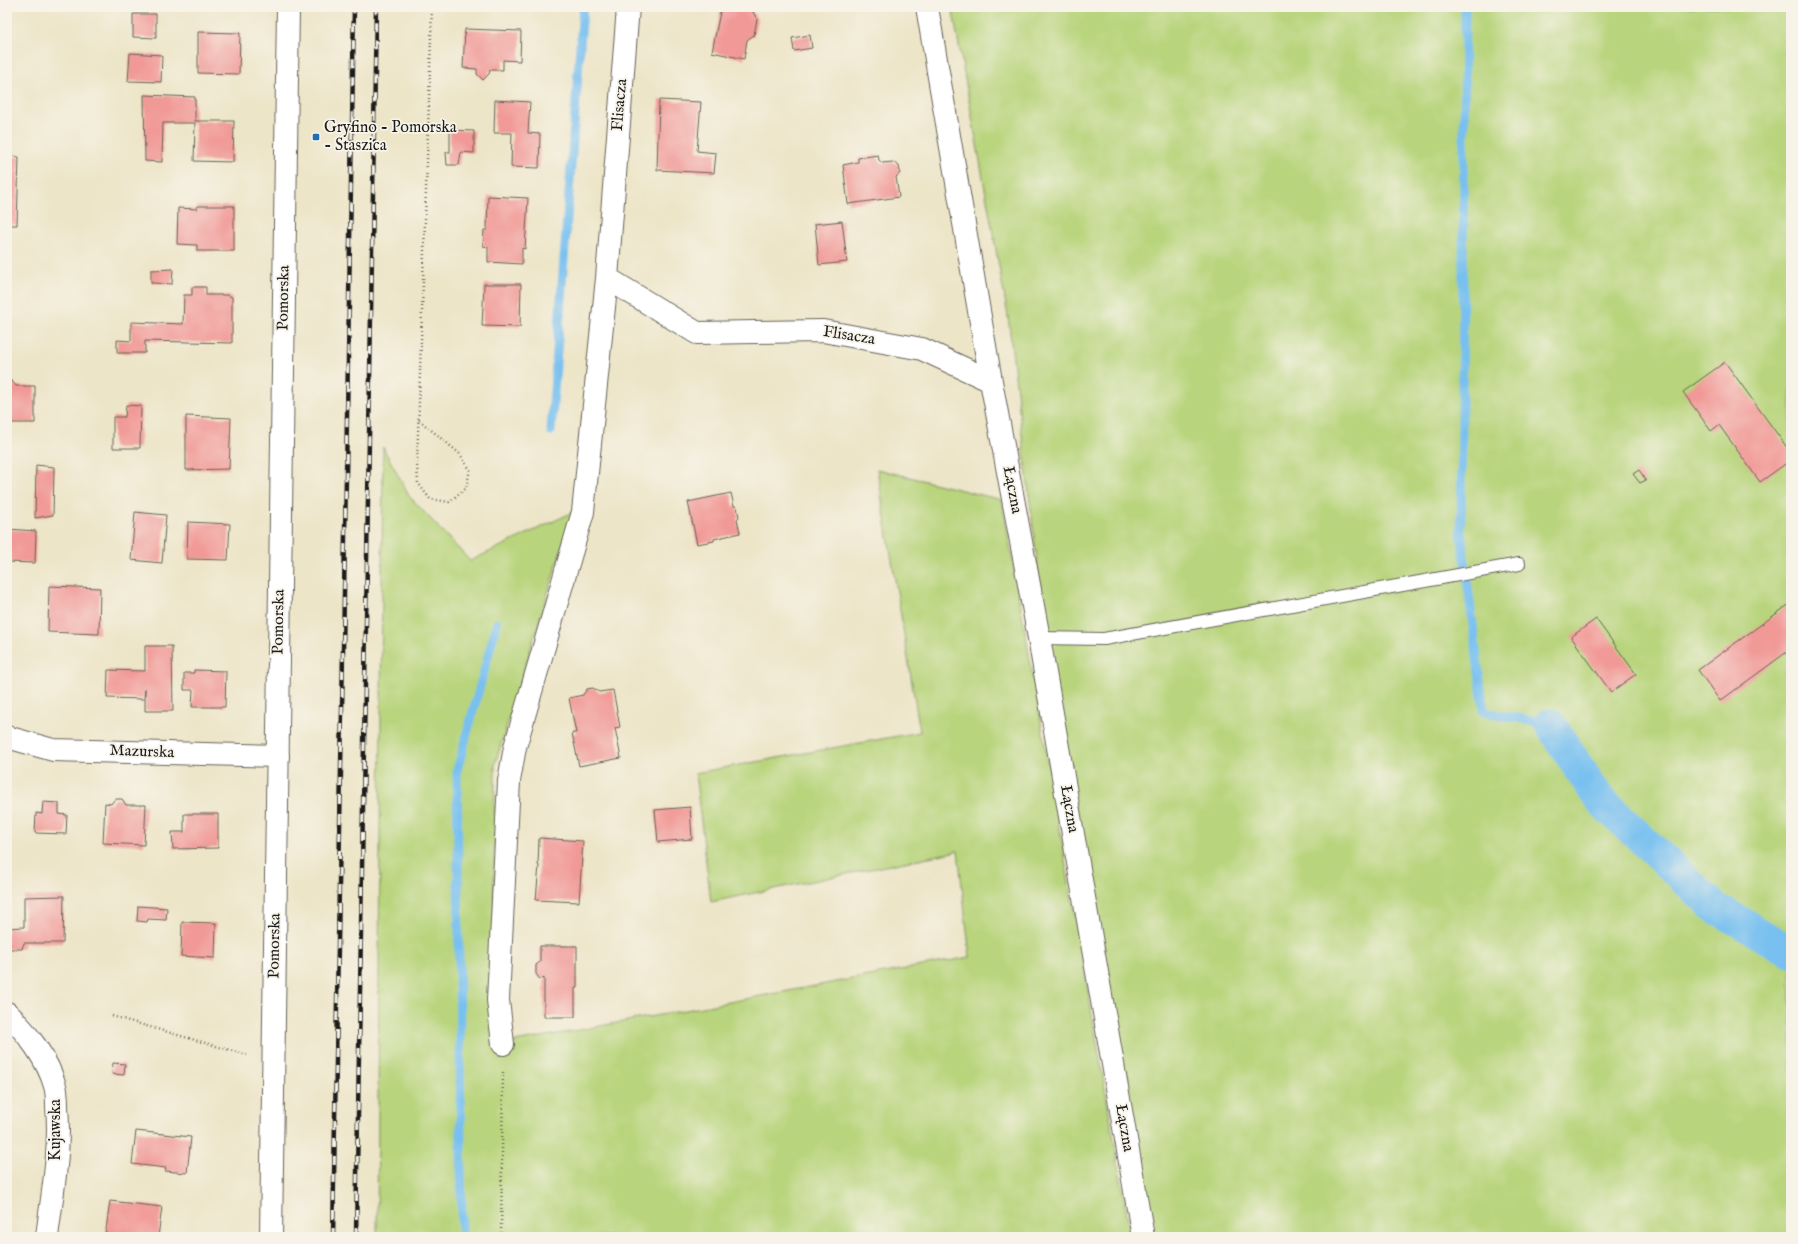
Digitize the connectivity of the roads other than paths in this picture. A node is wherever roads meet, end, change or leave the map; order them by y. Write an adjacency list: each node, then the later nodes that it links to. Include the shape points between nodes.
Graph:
1 (288, 7): 9 (street, Pomorska)
2 (628, 7): 4 (street, Flisacza)
3 (927, 7): 5 (street)
4 (607, 278): 5 (street, Flisacza, via 697,333 823,330 922,349); 11 (street, via 583,512 515,747 509,781 498,1000)
5 (991, 381): 7 (street, Łączna)
6 (1519, 564): 7 (lane, via 1104,639)
7 (1039, 638): 14 (street, Łączna)
8 (7, 737): 9 (street, Mazurska, via 53,750)
9 (278, 756): 13 (street, Pomorska)
10 (7, 1014): 12 (street, Kujawska, via 23,1028 55,1086 57,1158)
11 (503, 1044)
12 (47, 1237)
13 (271, 1237)
14 (1143, 1237)

